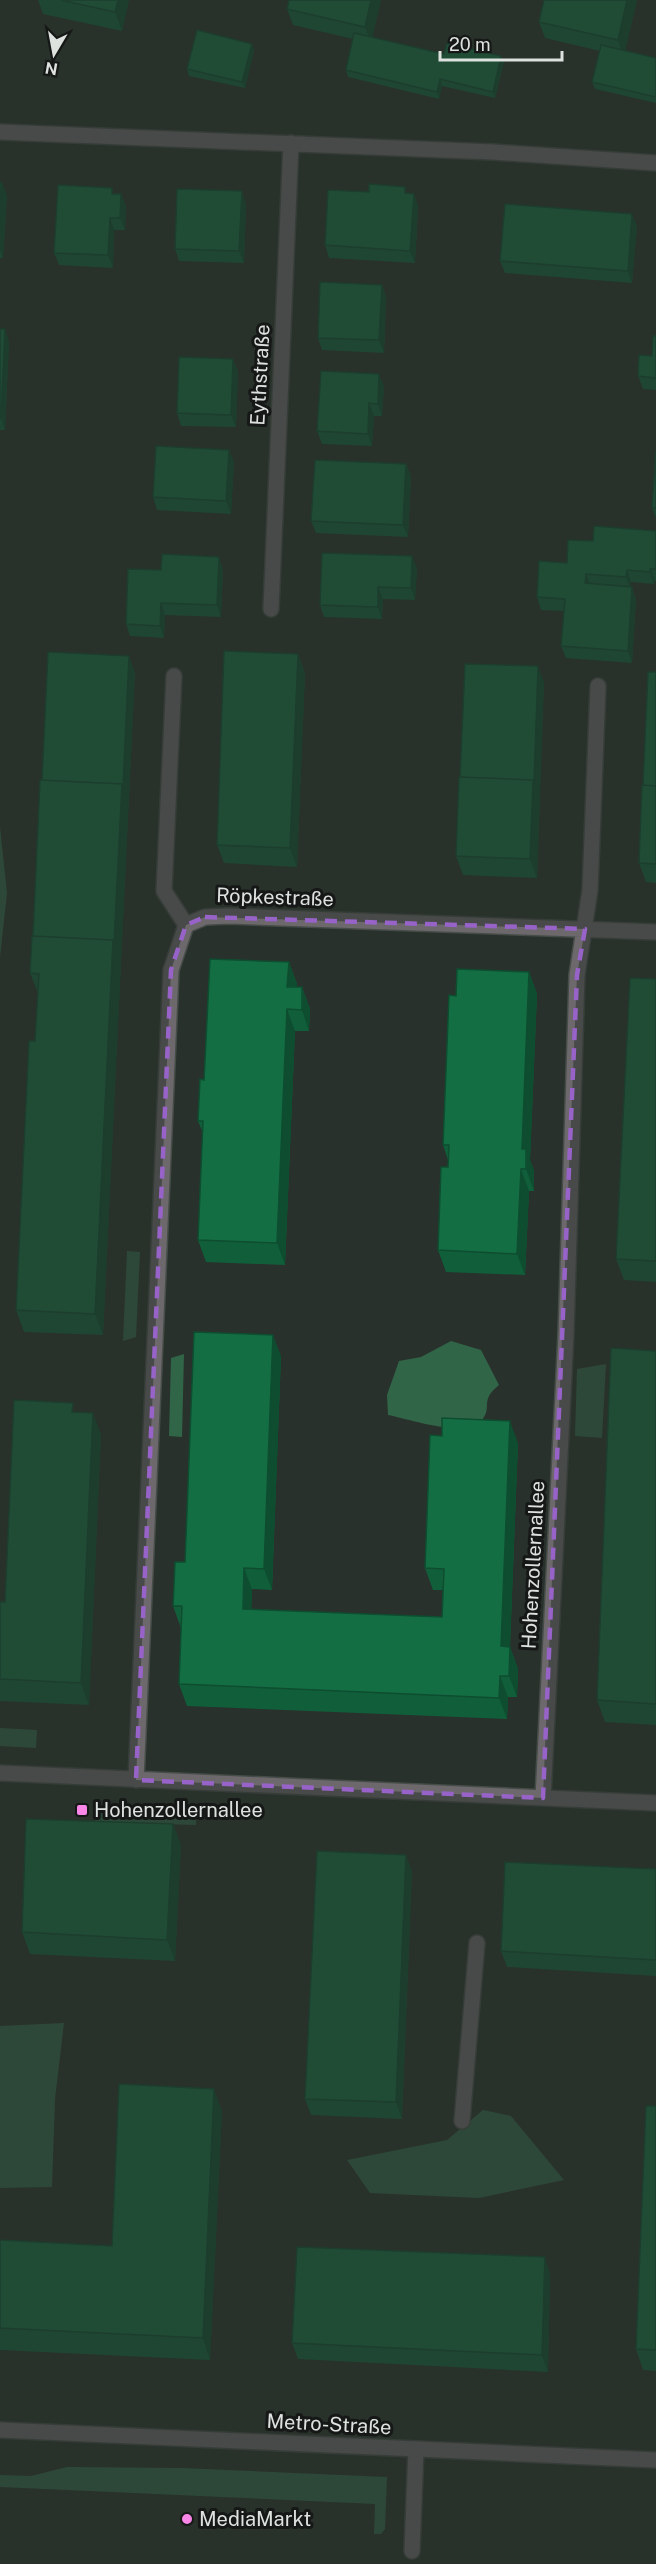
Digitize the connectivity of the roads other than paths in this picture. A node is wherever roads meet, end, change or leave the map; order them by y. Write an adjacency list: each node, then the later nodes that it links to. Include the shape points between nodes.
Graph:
1 (0, 132): 2 (street)
2 (291, 143): 3 (street); 4 (street, Eythstraße)
3 (656, 163)
4 (270, 609)
5 (174, 676): 7 (street, via 164,891)
6 (598, 686): 8 (street)
7 (186, 925): 8 (street, Röpkestraße, via 205,917 229,916); 11 (street, via 171,970)
8 (585, 929): 9 (street, Röpkestraße); 12 (street, Hohenzollernallee, via 577,975 566,1334)
9 (656, 932)
10 (0, 1773): 11 (street)
11 (136, 1780): 12 (street)
12 (543, 1798): 13 (street)
13 (656, 1803)
14 (477, 1943): 15 (street)
15 (462, 2121)
16 (0, 2430): 17 (street, Metro-Straße)
17 (416, 2450): 18 (street, Metro-Straße); 19 (street)
18 (656, 2460)
19 (412, 2551)

